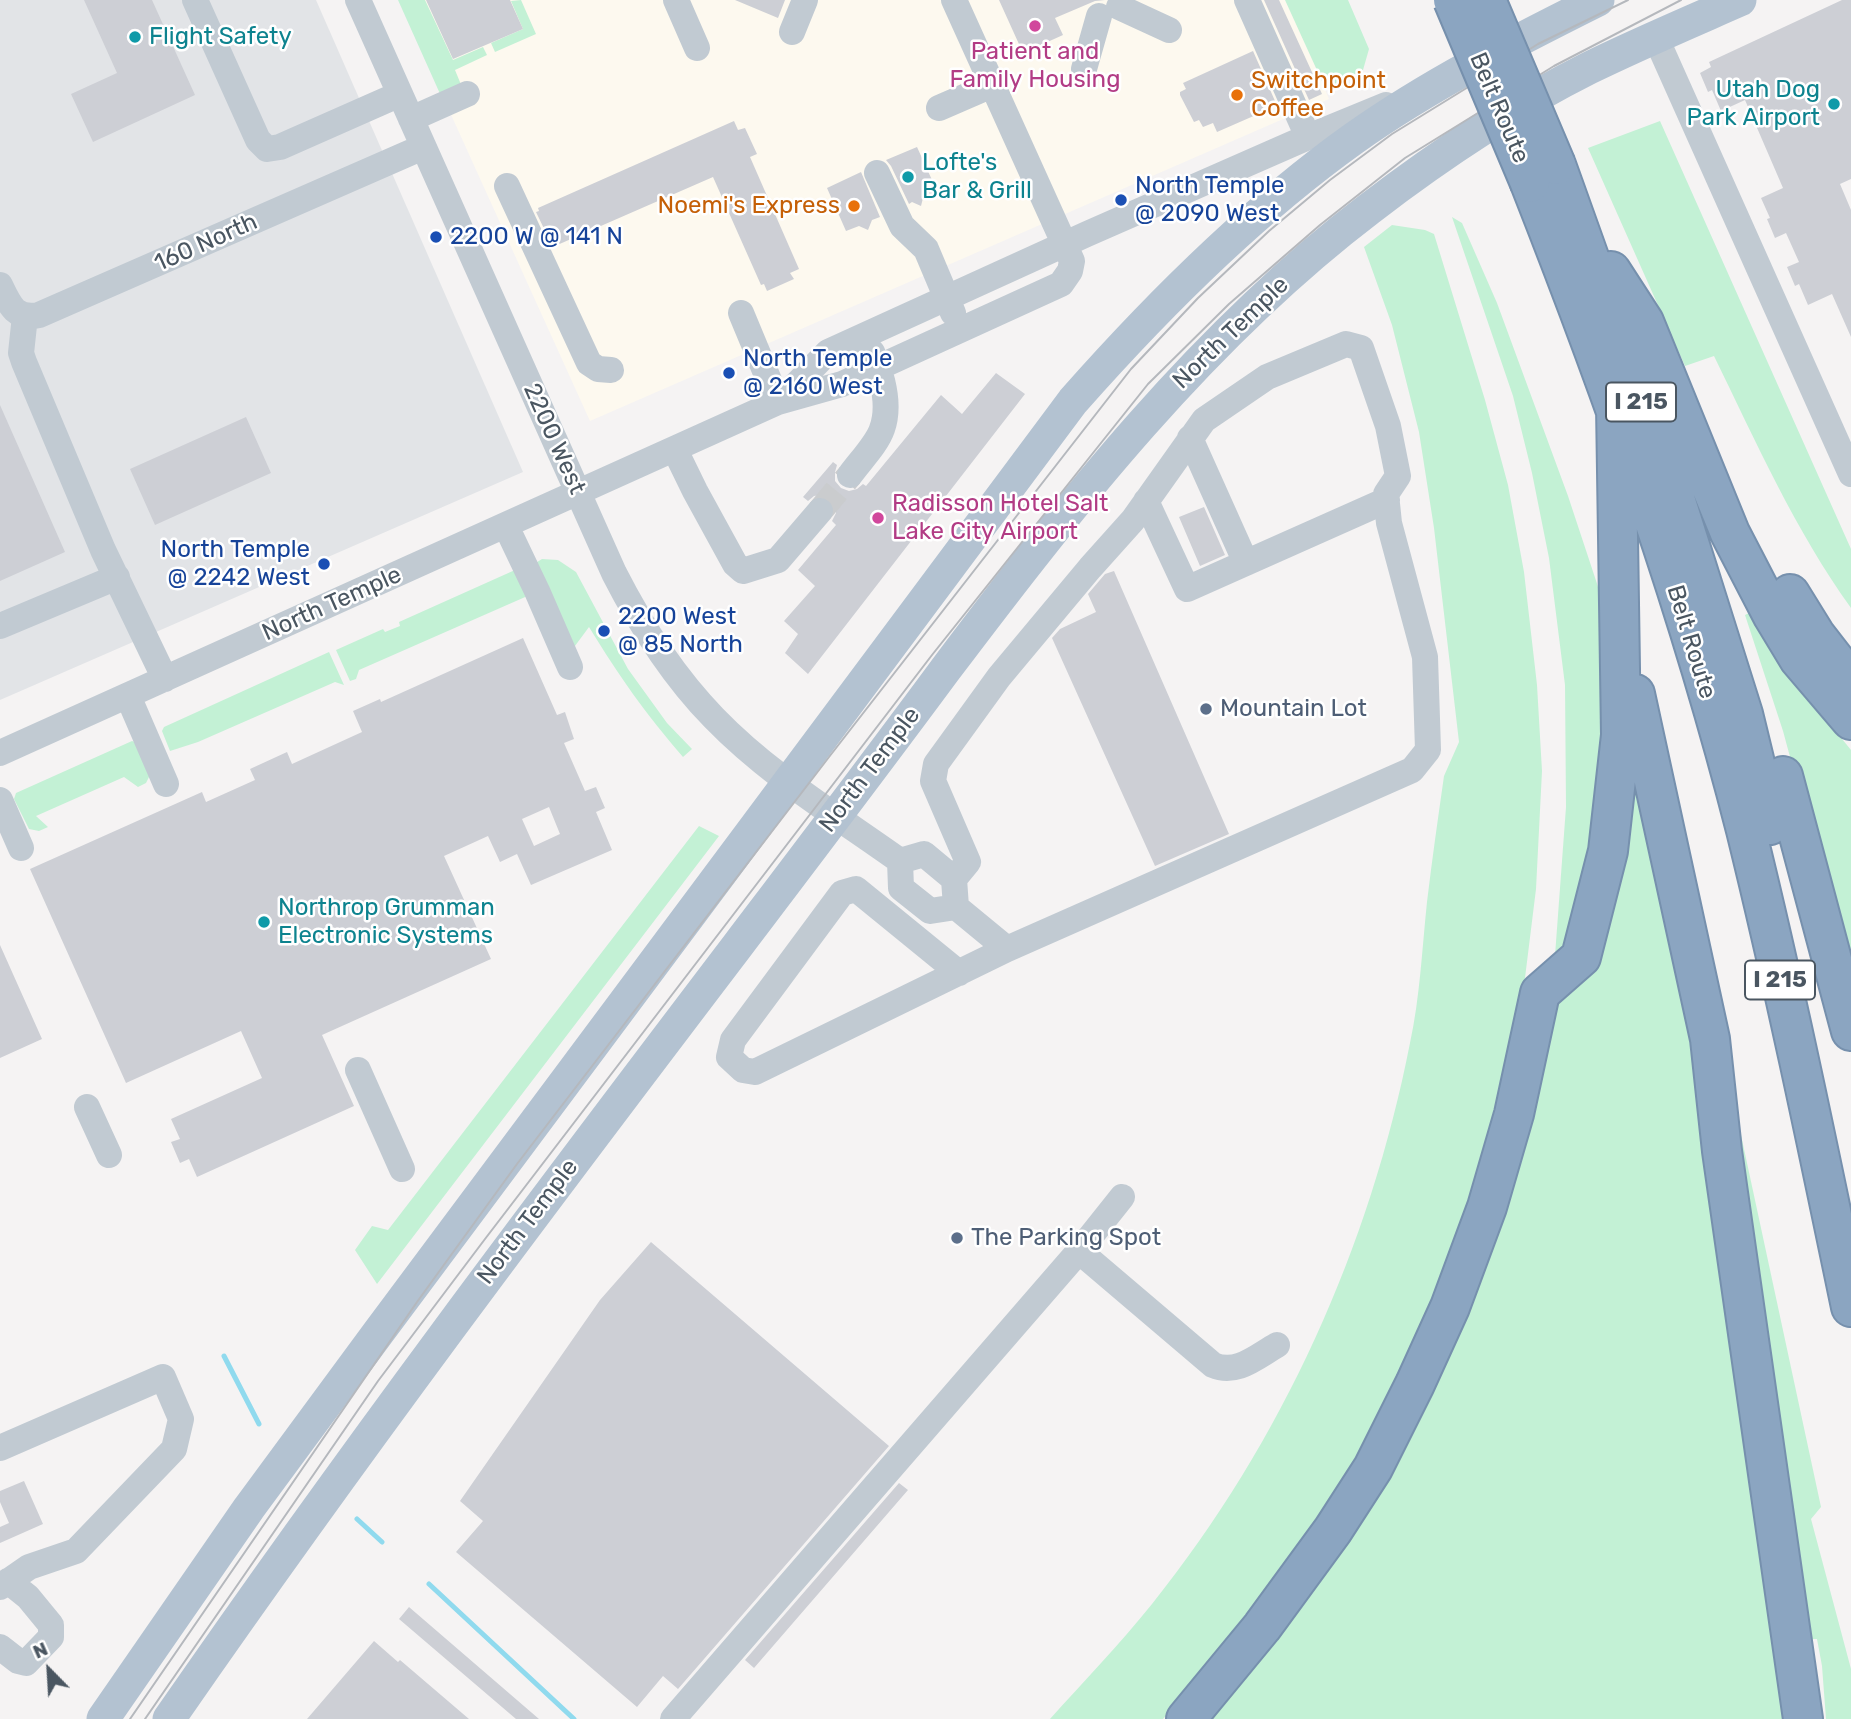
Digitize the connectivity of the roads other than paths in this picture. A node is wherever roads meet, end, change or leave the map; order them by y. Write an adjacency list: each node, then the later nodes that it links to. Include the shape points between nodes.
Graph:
1 (195, 0): 17 (street, via 258,140 267,149)
2 (358, 0): 17 (street, 2200 West)
3 (676, 0): 14 (street)
4 (805, 0): 12 (street)
5 (954, 0): 19 (street)
6 (1453, 0): 25 (highway, Belt Route / I 215, bridge)
7 (1486, 0): 25 (highway, Belt Route / I 215, bridge)
8 (1598, 0): 16 (main road, North Temple)
9 (1740, 0): 13 (main road, North Temple)
10 (1238, 1): 22 (street)
11 (1169, 30): 15 (street, via 1109,11)
12 (792, 32)
13 (1656, 38): 42 (street); 63 (main road, North Temple, via 1587,69 1508,114 1415,176 1365,212 1210,349 1022,569)
14 (697, 48)
15 (1084, 69)
16 (1440, 83): 22 (street, North Temple); 60 (main road, North Temple, via 1362,133 1236,234 1126,342 1073,401)
17 (400, 94): 21 (street, 2200 West)
18 (467, 94): 21 (street)
19 (1005, 96): 20 (street); 28 (street, via 1045,177)
20 (939, 108)
21 (411, 119): 23 (street, 2200 West)
22 (1308, 137): 28 (street, North Temple)
23 (424, 147): 32 (street, 160 North, via 77,299); 44 (street, 2200 West)
24 (877, 173): 30 (street, via 902,226 926,249)
25 (1543, 174): 27 (highway, Belt Route / I 215); 39 (highway, Belt Route / I 215)
26 (507, 186): 37 (street, via 589,363)
27 (1572, 209): 33 (highway); 51 (highway, Belt Route / I 215, via 1674,495)
28 (1064, 244): 30 (street, North Temple); 34 (street, North Temple, via 1072,261 1061,284)
29 (0, 285): 32 (street, via 13,310)
30 (946, 297): 34 (street); 35 (street, North Temple)
31 (741, 313): 38 (street)
32 (25, 316): 50 (street, via 21,353)
33 (1644, 322): 56 (highway, via 1676,363 1757,542 1816,636); 58 (highway, via 1730,533 1799,659)
34 (961, 331): 36 (street, North Temple)
35 (865, 335): 36 (street); 38 (street, North Temple, via 828,352)
36 (879, 368): 38 (street, North Temple); 43 (street, via 886,406 882,430)
37 (611, 370)
38 (778, 402): 41 (street, North Temple)
39 (1616, 405): 52 (highway); 78 (highway, Belt Route / I 215, via 1697,657 1745,829)
40 (1190, 438): 45 (street, via 1204,420 1267,377 1346,344 1361,348 1388,426 1398,476); 46 (street); 49 (street)
41 (675, 450): 44 (street, North Temple); 47 (street, via 735,564 743,571 778,560)
42 (1849, 465)
43 (850, 475)
44 (578, 494): 48 (street, North Temple); 60 (street, 2200 West, via 629,602 663,657 715,720)
45 (1387, 500): 49 (street); 68 (street, via 1425,657 1428,750 1412,770)
46 (1146, 501): 49 (street, via 1187,589); 66 (street, via 999,677 936,764 933,781 968,862)
47 (820, 511)
48 (506, 526): 54 (street); 55 (street, North Temple)
49 (1247, 563)
50 (117, 577): 53 (street); 55 (street)
51 (1704, 596): 70 (highway, via 1748,666 1777,752); 75 (highway, Belt Route / I 215, via 1743,713)
52 (1619, 616): 86 (highway, via 1621,735 1608,851 1581,957 1540,993 1488,1207 1450,1307 1373,1468 1340,1520 1262,1627); 87 (highway, via 1710,1039)
53 (0, 626)
54 (570, 667)
55 (165, 679): 57 (street, North Temple)
56 (1851, 681)
57 (128, 696): 59 (street, North Temple); 61 (street)
58 (1851, 720)
59 (0, 753)
60 (789, 782): 63 (street, 2200 West); 83 (main road, North Temple, via 249,1508)
61 (166, 784)
62 (0, 800): 64 (street)
63 (836, 815): 65 (street, 2200 West); 84 (main road, North Temple, via 405,1387)
64 (21, 848)
65 (900, 862): 66 (street, via 924,854); 67 (street, via 901,888 916,901 930,911)
66 (954, 879): 67 (street)
67 (956, 907): 68 (street)
68 (1007, 949): 69 (street)
69 (959, 973): 69 (street, via 755,1072 743,1070 729,1057 733,1040 842,893 856,889)
70 (1851, 1031)
71 (358, 1070): 74 (street)
72 (87, 1107): 73 (street)
73 (109, 1155)
74 (402, 1169)
75 (1851, 1179)
76 (1122, 1197): 77 (street)
77 (1079, 1251): 79 (street, via 1213,1365 1225,1370 1238,1367); 85 (street)
78 (1851, 1307)
79 (1277, 1345)
80 (0, 1448): 81 (street, via 163,1377 181,1419 174,1450 76,1551 29,1567)
81 (4, 1584): 82 (street, via 28,1597 51,1625 51,1637 26,1663)
82 (0, 1647)
83 (103, 1719)
84 (169, 1719)
85 (673, 1719)
86 (1186, 1719)
87 (1803, 1719)

